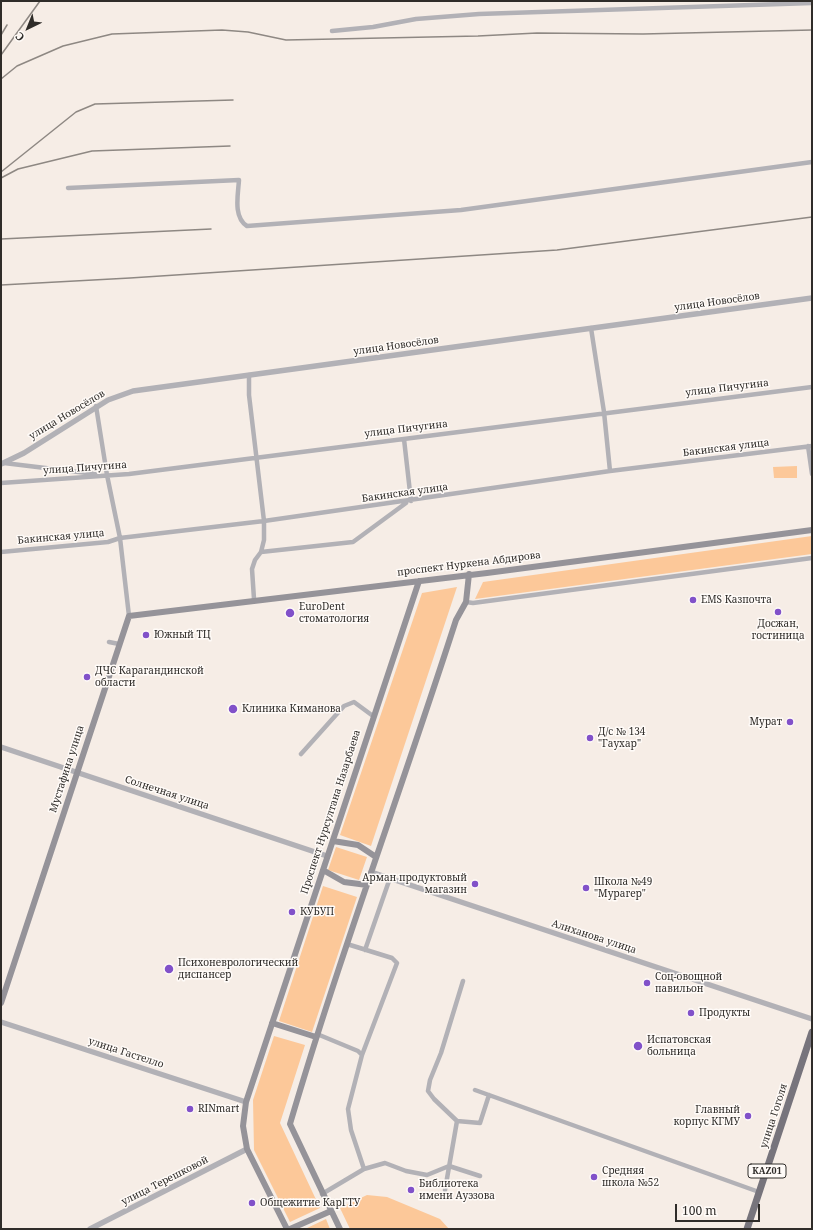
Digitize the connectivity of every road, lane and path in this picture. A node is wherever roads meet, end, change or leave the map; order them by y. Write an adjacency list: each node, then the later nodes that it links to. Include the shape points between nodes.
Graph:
1 (812, 3): 2 (street, via 479,14 416,18 373,27)
2 (332, 30)
3 (812, 162): 4 (street, via 461,210 247,226 238,217 239,180)
4 (68, 188)
5 (812, 298): 6 (street, улица Новосёлов)
6 (591, 328): 7 (street, улица Новосёлов); 10 (street)
7 (249, 375): 9 (street, улица Новосёлов, via 133,391); 13 (street)
8 (812, 387): 10 (street, улица Пичугина)
9 (96, 406): 14 (street, улица Новосёлов, via 24,453); 17 (street, Мустафина улица)
10 (604, 412): 11 (street, улица Пичугина); 15 (street)
11 (404, 439): 13 (street, улица Пичугина); 19 (street)
12 (810, 446): 15 (street, Бакинская улица); 16 (street)
13 (256, 458): 17 (street, улица Пичугина); 20 (street)
14 (2, 464): 17 (street)
15 (610, 471): 19 (street, Бакинская улица)
16 (812, 474)
17 (107, 475): 18 (street, улица Пичугина); 22 (street, Мустафина улица)
18 (1, 483)
19 (409, 502): 20 (street, Бакинская улица); 24 (street, via 353,542)
20 (264, 521): 22 (street, Бакинская улица); 24 (street)
21 (812, 530): 26 (main road, проспект Нуркена Абдирова)
22 (120, 538): 23 (street, Бакинская улица, via 108,542); 30 (street, Мустафина улица)
23 (1, 552)
24 (261, 552): 28 (street, via 252,569)
25 (812, 558): 29 (street)
26 (469, 574): 27 (main road, проспект Нуркена Абдирова); 29 (main road)
27 (419, 581): 28 (main road, проспект Нуркена Абдирова); 33 (main road, Проспект Нурсултана Назарбаева)
28 (254, 599): 30 (main road, проспект Нуркена Абдирова)
29 (466, 602): 39 (main road, via 456,620)
30 (129, 616): 32 (main road, Мустафина улица)
31 (109, 642): 32 (street)
32 (120, 644): 36 (main road, Мустафина улица)
33 (373, 716): 35 (street, via 354,702 344,706); 37 (main road, Проспект Нурсултана Назарбаева)
34 (1, 747): 36 (street, Солнечная улица)
35 (301, 754)
36 (76, 772): 38 (street, Солнечная улица); 47 (main road, Мустафина улица)
37 (333, 841): 38 (main road, Проспект Нурсултана Назарбаева); 39 (main road, via 358,845)
38 (327, 856): 40 (main road, Проспект Нурсултана Назарбаева)
39 (376, 857): 41 (main road)
40 (323, 870): 43 (main road, via 344,882); 50 (main road, Проспект Нурсултана Назарбаева)
41 (371, 872): 42 (street, Алиханова улица); 43 (main road)
42 (390, 878): 45 (street); 48 (street, Алиханова улица)
43 (367, 885): 44 (main road)
44 (348, 944): 45 (street); 51 (main road)
45 (365, 950): 53 (street, via 392,958 396,963)
46 (463, 981): 57 (street, via 428,1091)
47 (1, 1003)
48 (812, 1019)
49 (1, 1022): 56 (street, улица Гастелло)
50 (272, 1023): 51 (main road); 56 (main road, Проспект Нурсултана Назарбаева)
51 (317, 1036): 53 (street, via 358,1051); 64 (main road, via 290,1124)
52 (811, 1036): 63 (highway, улица Гоголя / KАZ01)
53 (362, 1055): 60 (street, via 348,1109 351,1130)
54 (475, 1090): 55 (street)
55 (489, 1095): 57 (street, via 480,1123); 63 (street)
56 (246, 1102): 58 (main road, Проспект Нурсултана Назарбаева, via 243,1126)
57 (457, 1121): 59 (street)
58 (247, 1149): 66 (street, улица Терешковой); 67 (main road, Проспект Нурсултана Назарбаева)
59 (449, 1166): 60 (street, via 427,1175 406,1172 385,1163); 61 (street); 62 (street)
60 (364, 1169): 64 (street)
61 (480, 1176)
62 (445, 1190)
63 (760, 1192): 70 (highway, улица Гоголя / KАZ01)
64 (322, 1194): 65 (main road)
65 (331, 1211): 68 (main road); 69 (main road)
66 (90, 1229)
67 (287, 1229)
68 (290, 1229)
69 (340, 1229)
70 (747, 1229)

